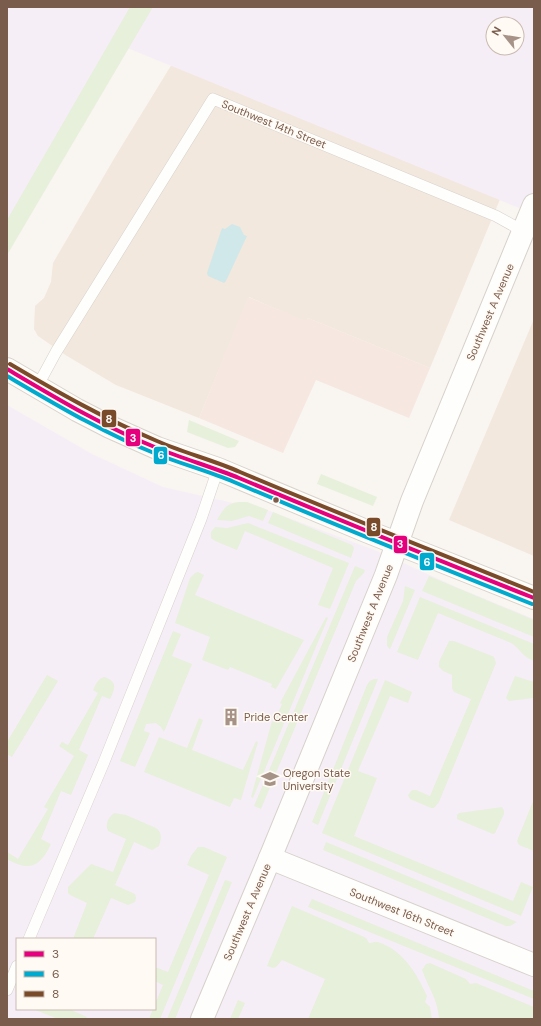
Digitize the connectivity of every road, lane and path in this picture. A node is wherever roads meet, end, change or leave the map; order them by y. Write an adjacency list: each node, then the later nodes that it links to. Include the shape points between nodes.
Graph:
1 (534, 205): 2 (street, Southwest A Avenue)
2 (529, 233): 4 (lane, Southwest 14th Street, via 496,216 213,99 56,352); 6 (street, Southwest A Avenue, via 433,450)
3 (7, 369): 4 (street)
4 (37, 387): 5 (street, via 110,427 157,448)
5 (218, 469): 6 (street); 9 (lane, via 202,518 93,790)
6 (398, 544): 7 (street); 8 (street, Southwest A Avenue)
7 (534, 598)
8 (270, 858): 10 (street, Southwest 16th Street); 13 (street, Southwest A Avenue)
9 (28, 938)
10 (534, 965)
11 (16, 968): 12 (lane)
12 (7, 990)
13 (202, 1019)

